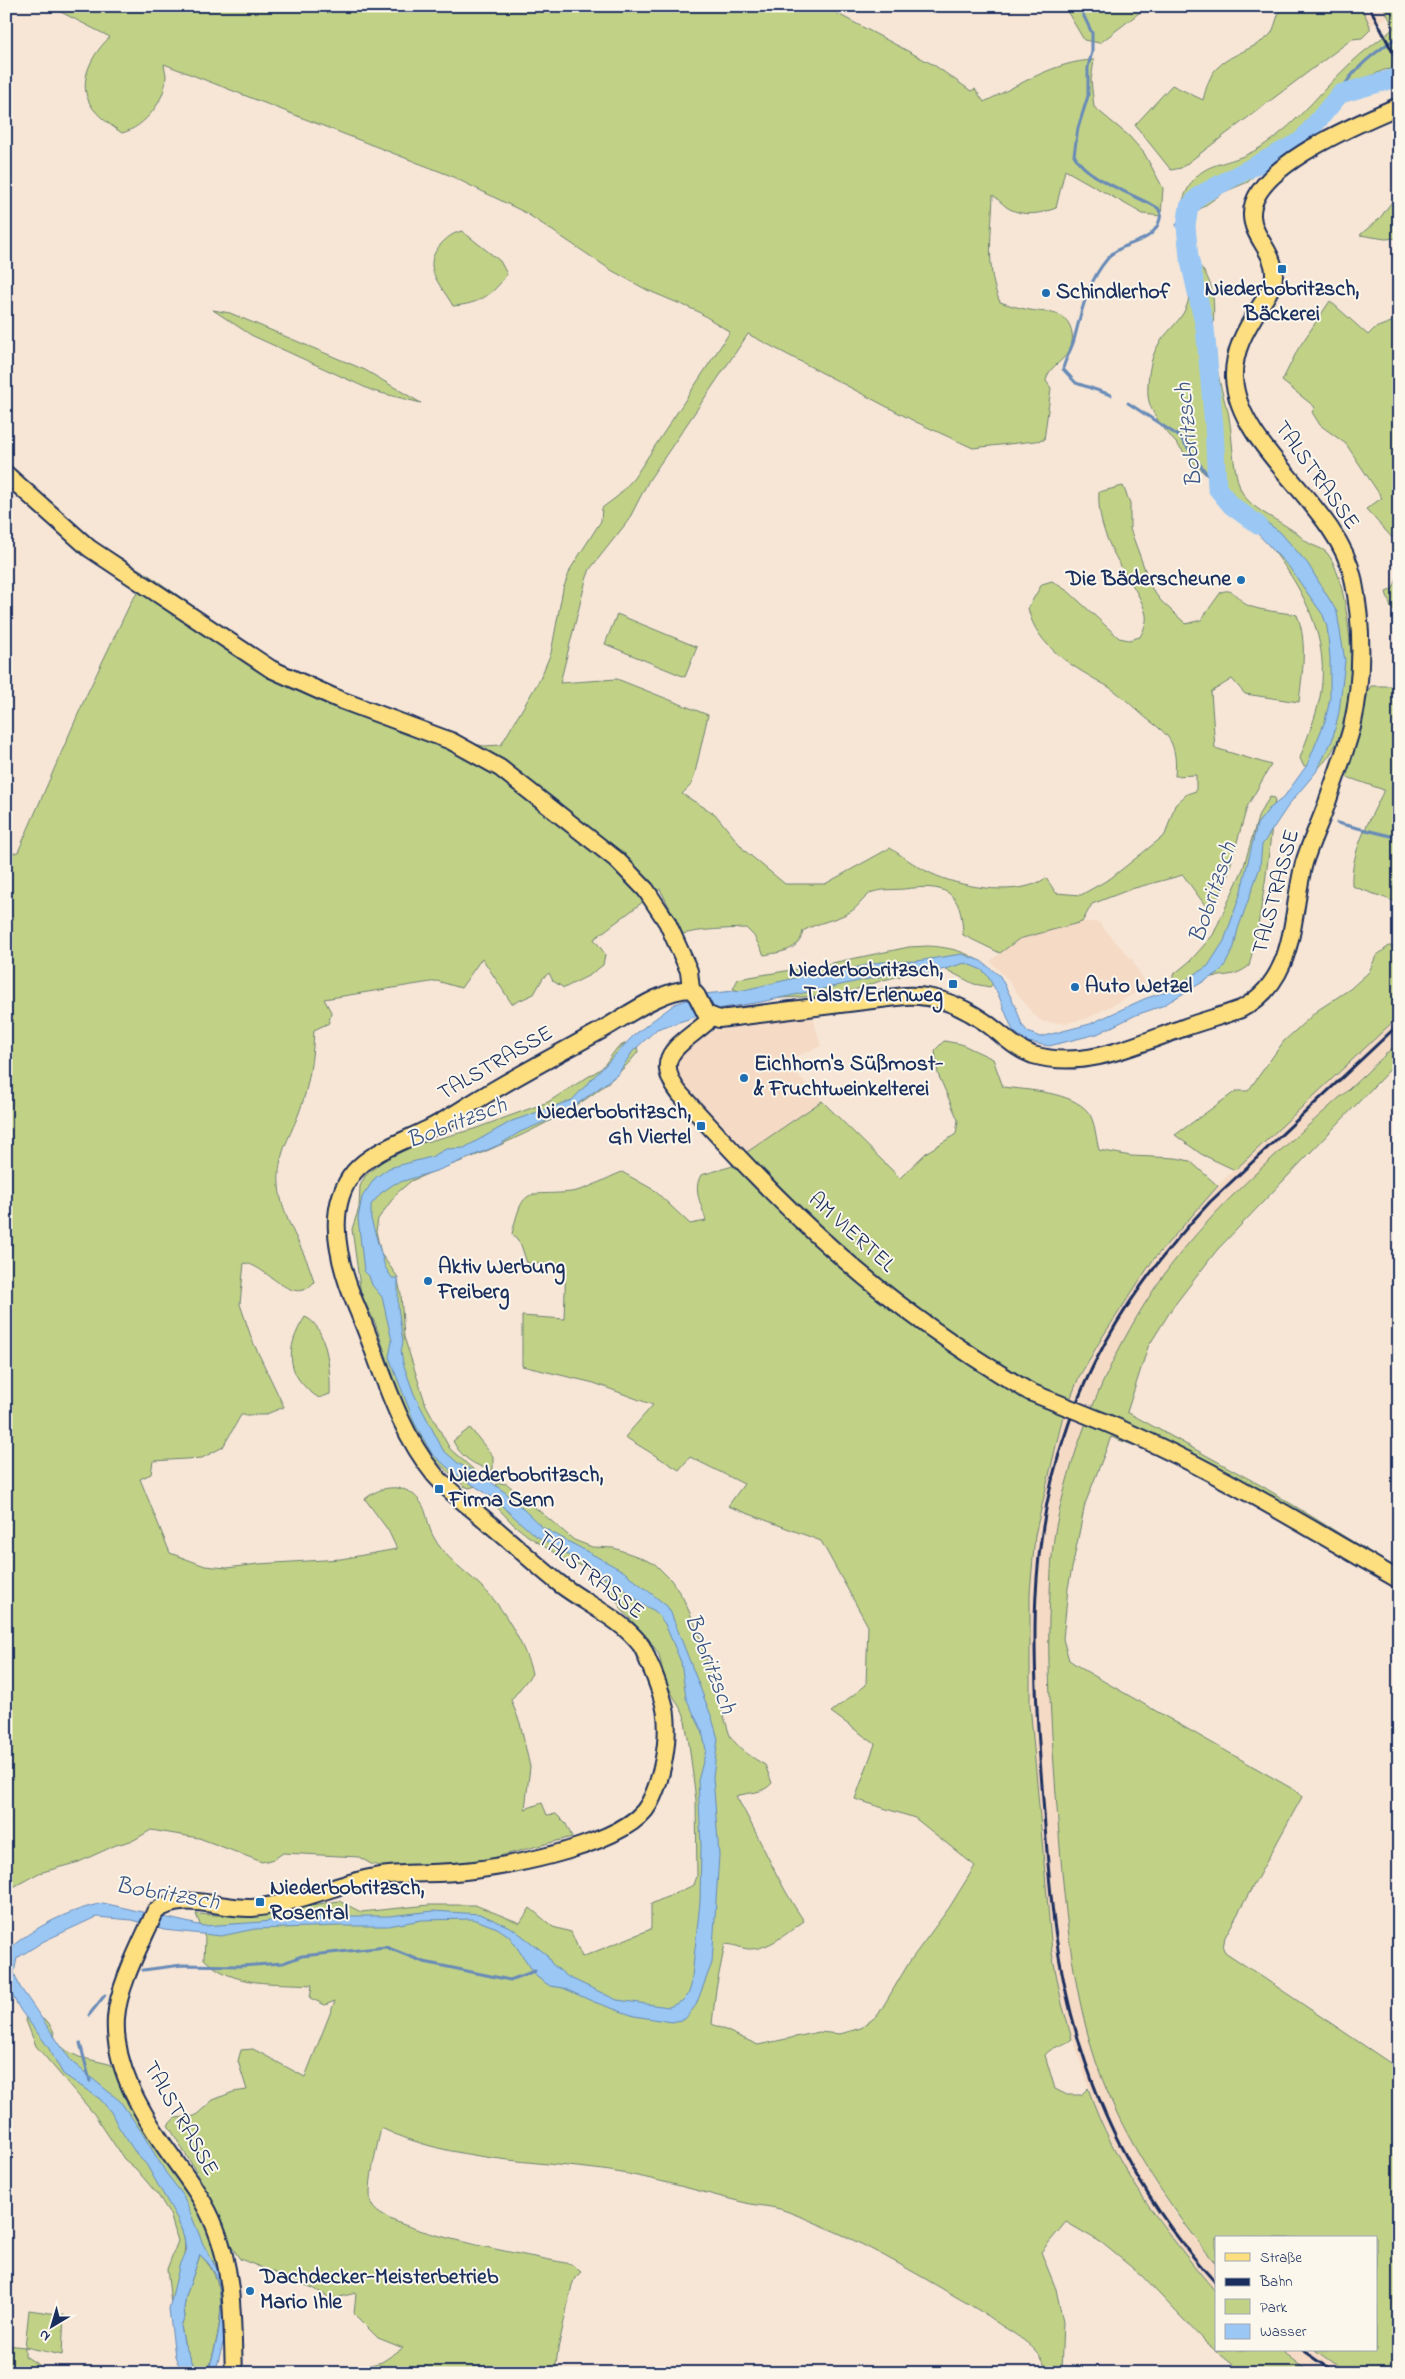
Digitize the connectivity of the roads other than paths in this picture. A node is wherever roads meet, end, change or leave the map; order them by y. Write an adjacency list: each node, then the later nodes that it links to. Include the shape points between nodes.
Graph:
1 (1399, 106): 4 (main road, TALSTRASSE, via 1331,137 1297,158 1262,185 1252,207 1252,222 1270,256 1274,278 1237,350 1234,382 1240,403 1260,440 1325,522 1344,553 1353,578 1360,645 1357,695 1350,735 1304,865 1283,962 1268,990 1241,1009 1108,1055 1087,1059 1054,1059 1032,1054 968,1012 940,998 924,995 727,1018)
2 (6, 474): 3 (main road, via 89,548 271,669 338,699 451,741 500,768 617,860 646,890 667,922 689,972)
3 (693, 992): 4 (main road); 6 (main road, TALSTRASSE, via 680,990 644,1006 496,1088 458,1113 385,1150 362,1164 348,1182 339,1210 338,1248 348,1287 400,1420 414,1446 434,1474 561,1584 616,1622 641,1645 660,1687 666,1733 655,1792 647,1810 621,1830 556,1854 468,1871 366,1879 309,1898 260,1907 229,1908 174,1902 161,1907 152,1919 125,1982 116,2017 116,2042 134,2094 159,2138 205,2205 221,2243 229,2278)
4 (709, 1016): 5 (main road, AM VIERTEL, bridge, via 706,1023 671,1052 669,1079 778,1197 838,1254 934,1330 1030,1392 1147,1440)
5 (1399, 1580)
6 (234, 2373)

